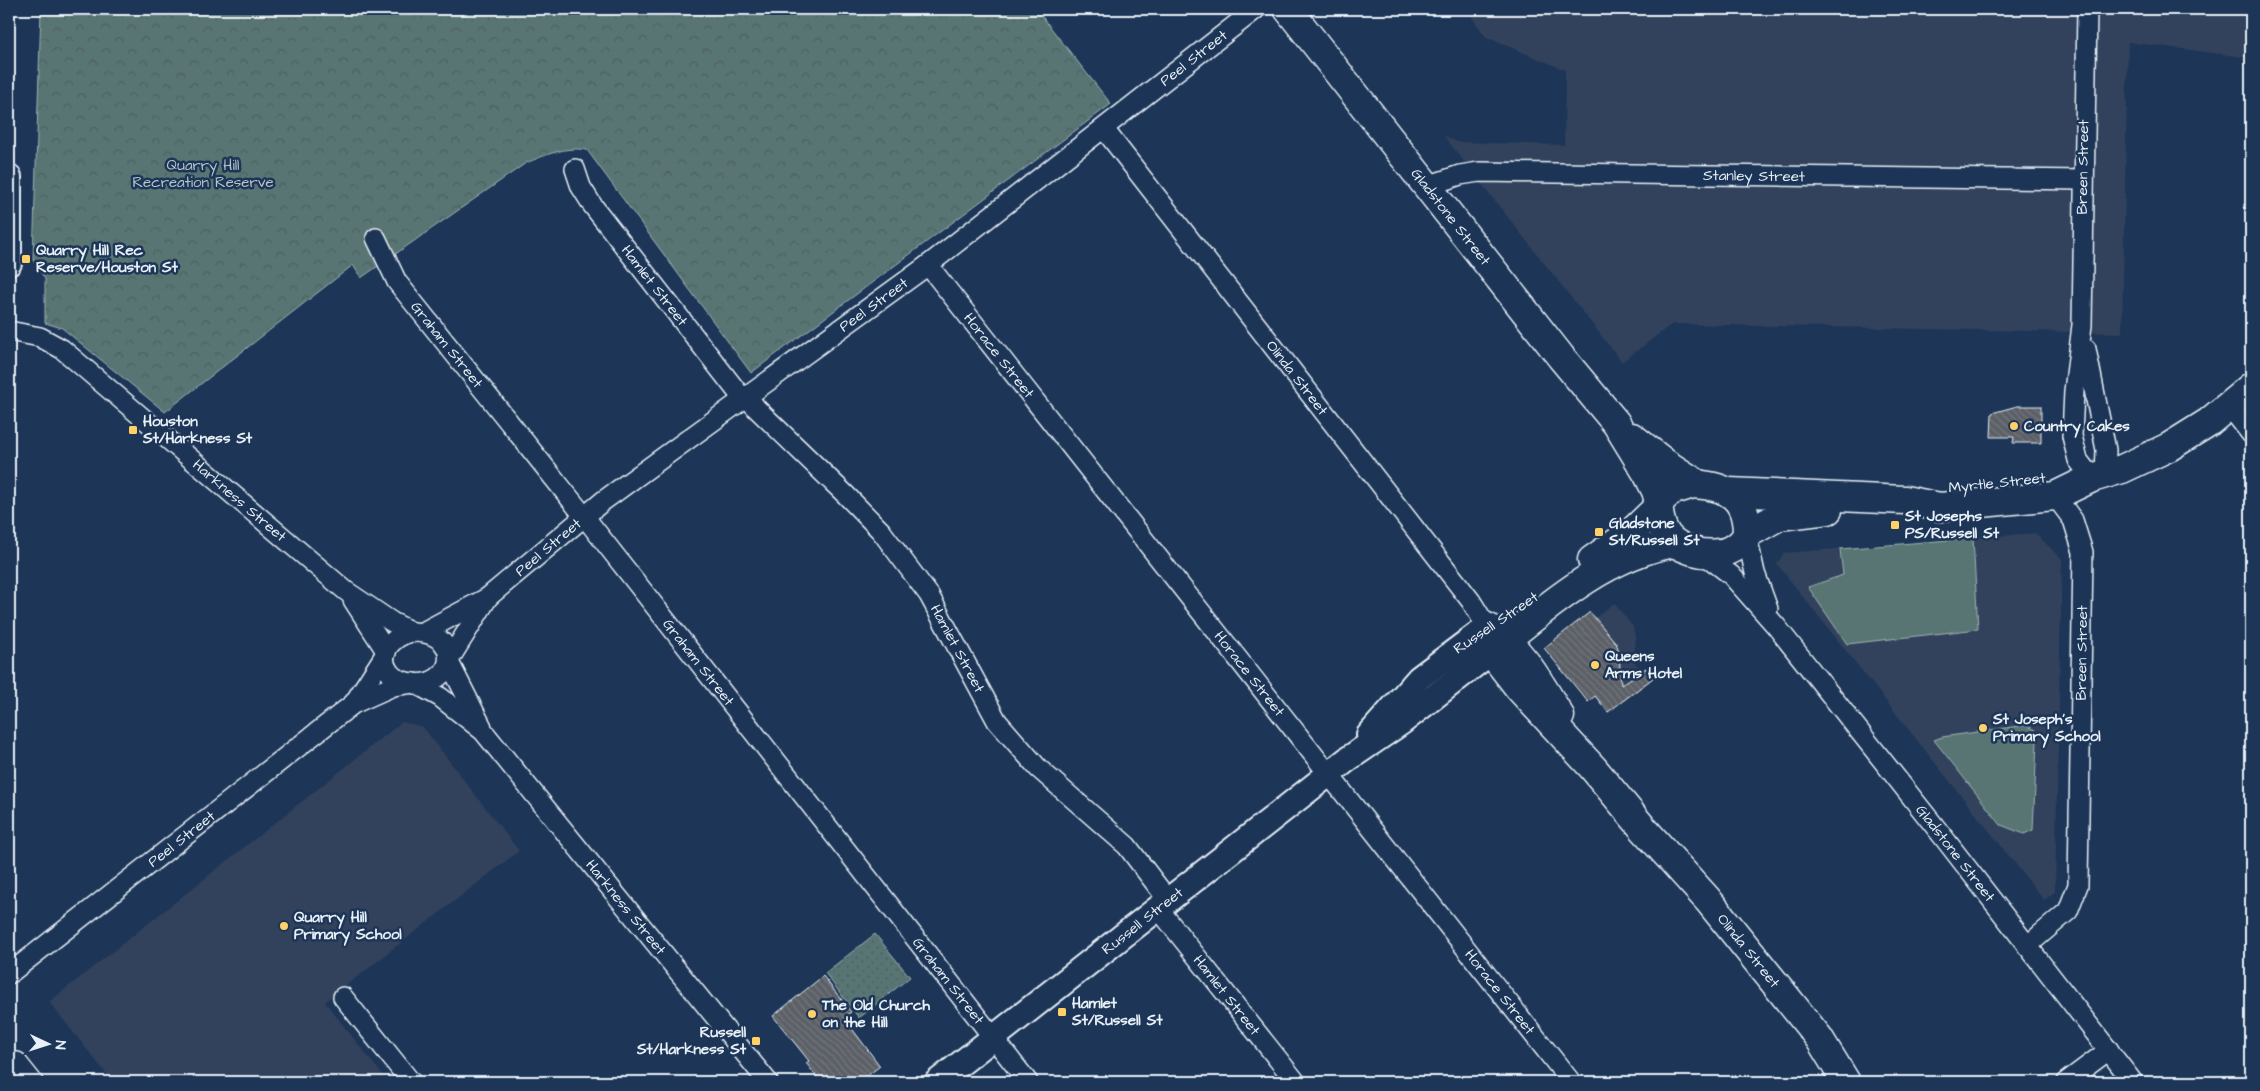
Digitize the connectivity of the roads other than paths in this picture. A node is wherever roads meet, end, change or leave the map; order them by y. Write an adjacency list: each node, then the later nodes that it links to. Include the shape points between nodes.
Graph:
1 (1256, 9): 4 (street, Peel Street)
2 (1288, 9): 8 (main road, Gladstone Street)
3 (2087, 9): 7 (street, Breen Street)
4 (1104, 129): 11 (street, Peel Street); 33 (street, Olinda Street, via 1471,601)
5 (575, 169): 15 (street, Hamlet Street, via 590,201)
6 (9, 177): 10 (street)
7 (2083, 180): 8 (street, Stanley Street, via 1479,172); 12 (street, Breen Street)
8 (1427, 186): 17 (main road, Gladstone Street)
9 (376, 238): 25 (street, Graham Street, via 398,282)
10 (9, 263)
11 (928, 265): 15 (street, Peel Street); 39 (street, Horace Street)
12 (2082, 325): 19 (street, Breen Street, via 2106,450); 19 (street, Breen Street, via 2072,436 2078,460)
13 (9, 331): 29 (street, Harkness Street, via 40,337 62,348)
14 (2251, 387): 16 (main road, Myrtle Street)
15 (745, 398): 25 (street, Peel Street); 41 (street, Hamlet Street, via 863,512 914,573 945,622 993,714 1055,784 1127,846)
16 (2229, 406): 18 (street); 19 (main road, Myrtle Street, via 2169,447)
17 (1616, 423): 20 (main road, Gladstone Street, via 1665,463); 24 (main road, Gladstone Street, via 1648,475)
18 (2251, 434)
19 (2098, 476): 22 (main road, Myrtle Street); 23 (main road, Myrtle Street, via 2054,477 1937,489)
20 (1698, 484): 21 (main road); 24 (main road, via 1680,486)
21 (1729, 492): 23 (main road, Myrtle Street); 26 (main road, via 1744,509)
22 (2055, 496): 23 (main road, Myrtle Street, via 1940,507); 42 (street, Breen Street, via 2073,520 2083,552 2078,885 2068,911)
23 (1905, 500): 26 (main road, Myrtle Street, via 1779,516)
24 (1659, 504): 27 (main road, via 1661,523); 33 (main road, Russell Street, via 1632,532)
25 (584, 516): 30 (street, Peel Street); 45 (street, Graham Street)
26 (1747, 535): 28 (main road, via 1728,551); 31 (street, Gladstone Street, via 1760,589)
27 (1675, 543): 28 (main road); 33 (main road, Russell Street, via 1645,550 1602,571)
28 (1702, 553): 31 (street, Gladstone Street, via 1731,575)
29 (346, 591): 32 (street, Harkness Street, via 392,622); 34 (street, Harkness Street)
30 (488, 598): 32 (street, Peel Street); 35 (street, Peel Street)
31 (1776, 626): 42 (street, Gladstone Street)
32 (418, 632): 34 (street, via 396,637); 35 (street, via 438,637)
33 (1495, 640): 39 (street, Russell Street, via 1402,722); 40 (main road, Olinda Street, via 1537,678 1593,768)
34 (386, 652): 36 (street, via 390,671 402,681); 37 (street, Peel Street)
35 (449, 661): 36 (street, via 438,678); 38 (street, Harkness Street)
36 (415, 684): 37 (street, Peel Street, via 394,686); 38 (street, Harkness Street, via 440,697)
37 (353, 704): 43 (street, Peel Street)
38 (483, 730): 50 (street, Harkness Street)
39 (1329, 774): 41 (street, Russell Street); 54 (street, Horace Street)
40 (1642, 828): 55 (main road, Olinda Street, via 1732,954 1801,1041); 56 (main road, Olinda Street, via 1708,900 1805,1019)
41 (1163, 904): 45 (street, Russell Street); 53 (street, Hamlet Street)
42 (2027, 946): 46 (street, Gladstone Street)
43 (9, 974)
44 (343, 997): 49 (street)
45 (993, 1038): 51 (street, Russell Street); 52 (street, Graham Street)
46 (2108, 1050): 57 (street); 58 (street, Gladstone Street)
47 (17, 1062): 48 (street)
48 (33, 1082)
49 (411, 1082)
50 (768, 1082)
51 (937, 1082)
52 (1028, 1082)
53 (1296, 1082)
54 (1571, 1082)
55 (1827, 1082)
56 (1846, 1082)
57 (2066, 1082)
58 (2133, 1082)

